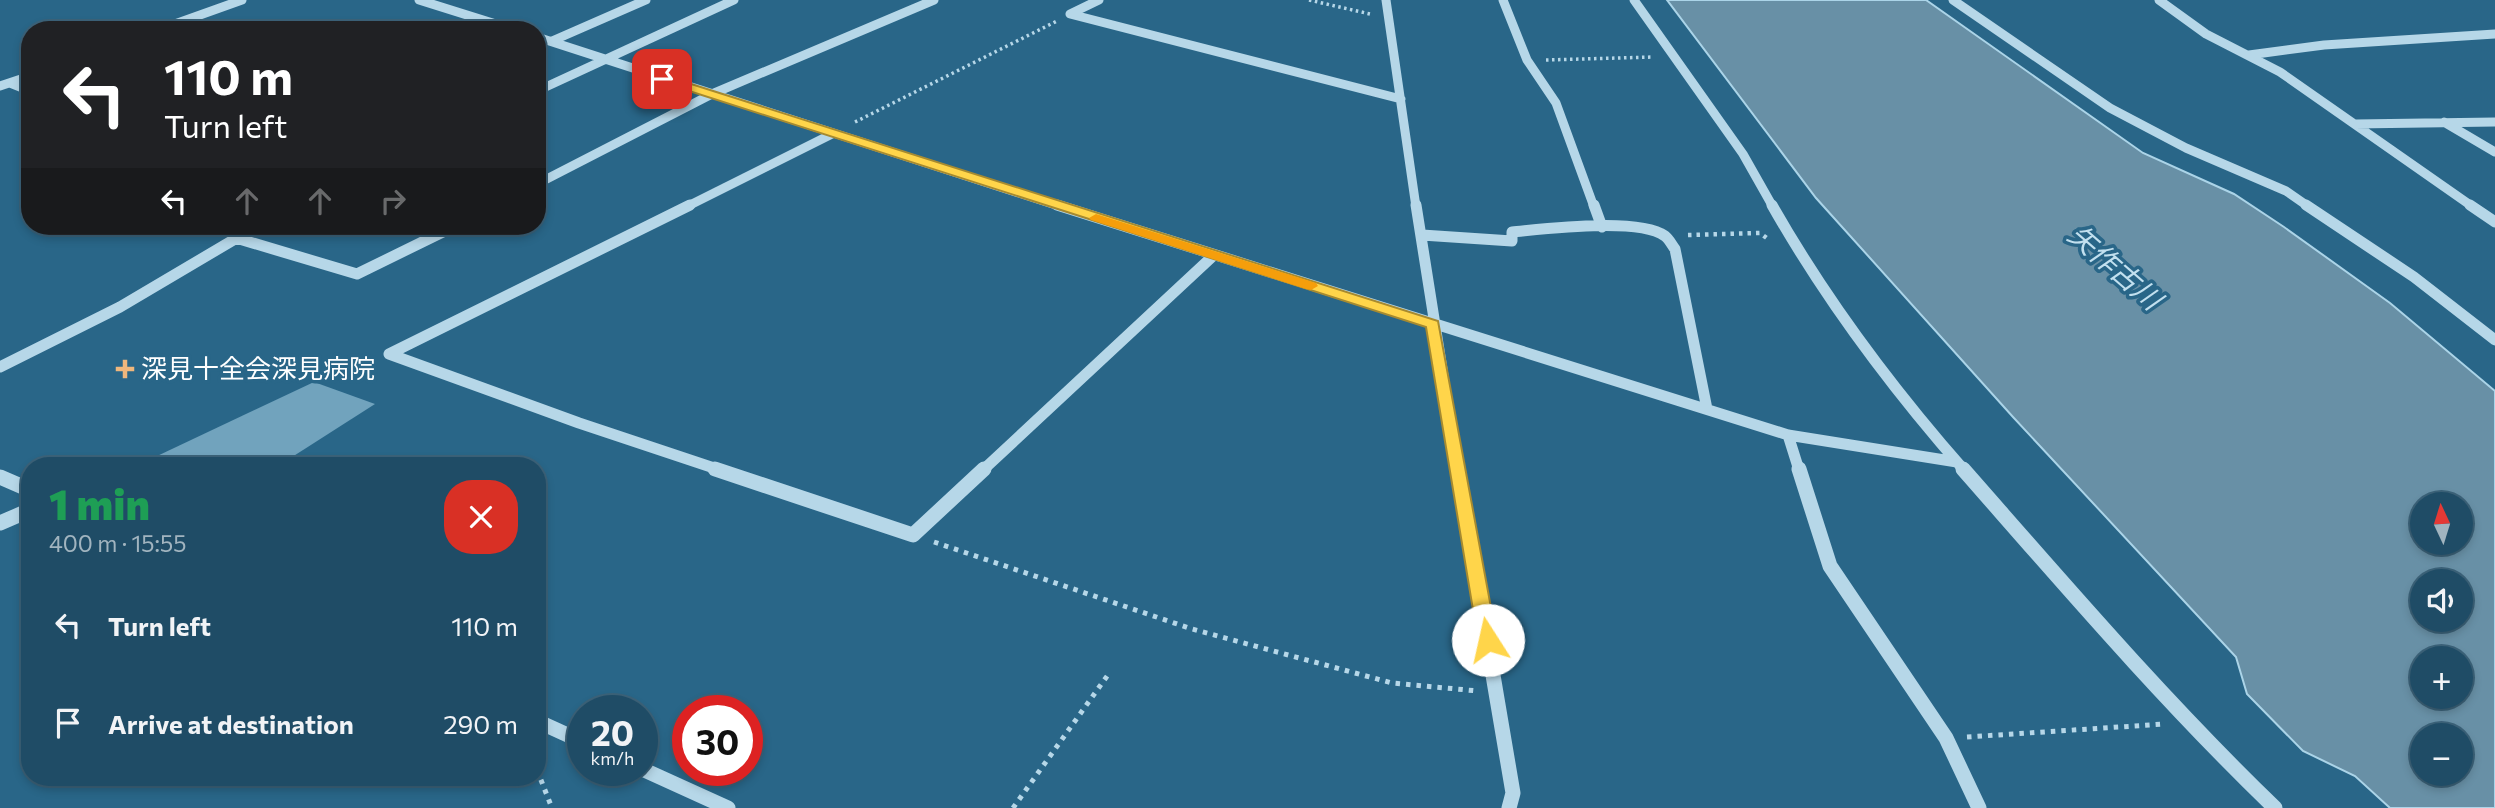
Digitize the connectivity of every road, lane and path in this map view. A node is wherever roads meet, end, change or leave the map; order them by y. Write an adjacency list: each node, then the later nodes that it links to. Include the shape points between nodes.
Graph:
1 (242, 0): 15 (street)
2 (419, 0): 16 (street)
3 (646, 0): 19 (street)
4 (734, 0): 22 (street)
5 (934, 0): 29 (street)
6 (1099, 0): 13 (street)
7 (1309, 0): 14 (path)
8 (1386, 0): 14 (street)
9 (1503, 0): 23 (street)
10 (1634, 0): 51 (street, via 1743,154 1800,254 1888,379)
11 (1953, 0): 47 (street, via 2110,108 2186,148 2286,191 2414,277)
12 (2159, 0): 20 (street, via 2206,34)
13 (1070, 14): 30 (street); 34 (path)
14 (1390, 19): 30 (street)
15 (183, 21)
16 (486, 21)
17 (2495, 34): 20 (street, via 2324,45)
18 (546, 39): 19 (street)
19 (552, 41): 22 (street)
20 (2249, 55): 33 (street)
21 (1657, 57): 23 (path)
22 (604, 60): 28 (street); 29 (street)
23 (1527, 61): 38 (street, via 1556,103)
24 (21, 79): 25 (street)
25 (10, 83): 26 (street); 27 (street)
26 (0, 86)
27 (21, 87)
28 (546, 87)
29 (712, 94): 34 (street); 36 (street)
30 (1401, 99): 41 (street)
31 (2444, 122): 32 (street); 33 (street); 35 (street)
32 (2495, 122)
33 (2354, 124): 37 (street)
34 (832, 134): 45 (street); 56 (street, via 389,354)
35 (2495, 152)
36 (546, 179)
37 (2495, 222)
38 (1602, 226): 41 (street, via 1512,232 1513,241); 42 (street)
39 (241, 235): 43 (street)
40 (437, 235): 43 (street, via 357,274)
41 (1422, 235): 46 (street)
42 (1664, 235): 44 (path, via 1760,233); 49 (street, via 1675,249)
43 (236, 238): 48 (street, via 120,307)
44 (1771, 241)
45 (1214, 256): 46 (street); 56 (street)
46 (1433, 324): 49 (street); 59 (street)
47 (2495, 340)
48 (0, 367)
49 (1707, 410): 50 (street)
50 (1788, 435): 51 (street); 62 (street, via 1830,566)
51 (1957, 463): 58 (street)
52 (0, 477): 53 (street)
53 (21, 486)
54 (21, 514): 55 (street)
55 (0, 523)
56 (913, 535): 59 (path, via 1218,636 1392,683)
57 (1110, 672): 68 (path)
58 (2160, 691): 62 (path, via 2167,723); 70 (street)
59 (1497, 693): 65 (street)
60 (546, 725): 61 (street)
61 (567, 735)
62 (1946, 738): 69 (street)
63 (658, 776): 67 (street)
64 (543, 786): 66 (path)
65 (1511, 801)
66 (552, 808)
67 (728, 808)
68 (1013, 808)
69 (1979, 808)
70 (2275, 808)

